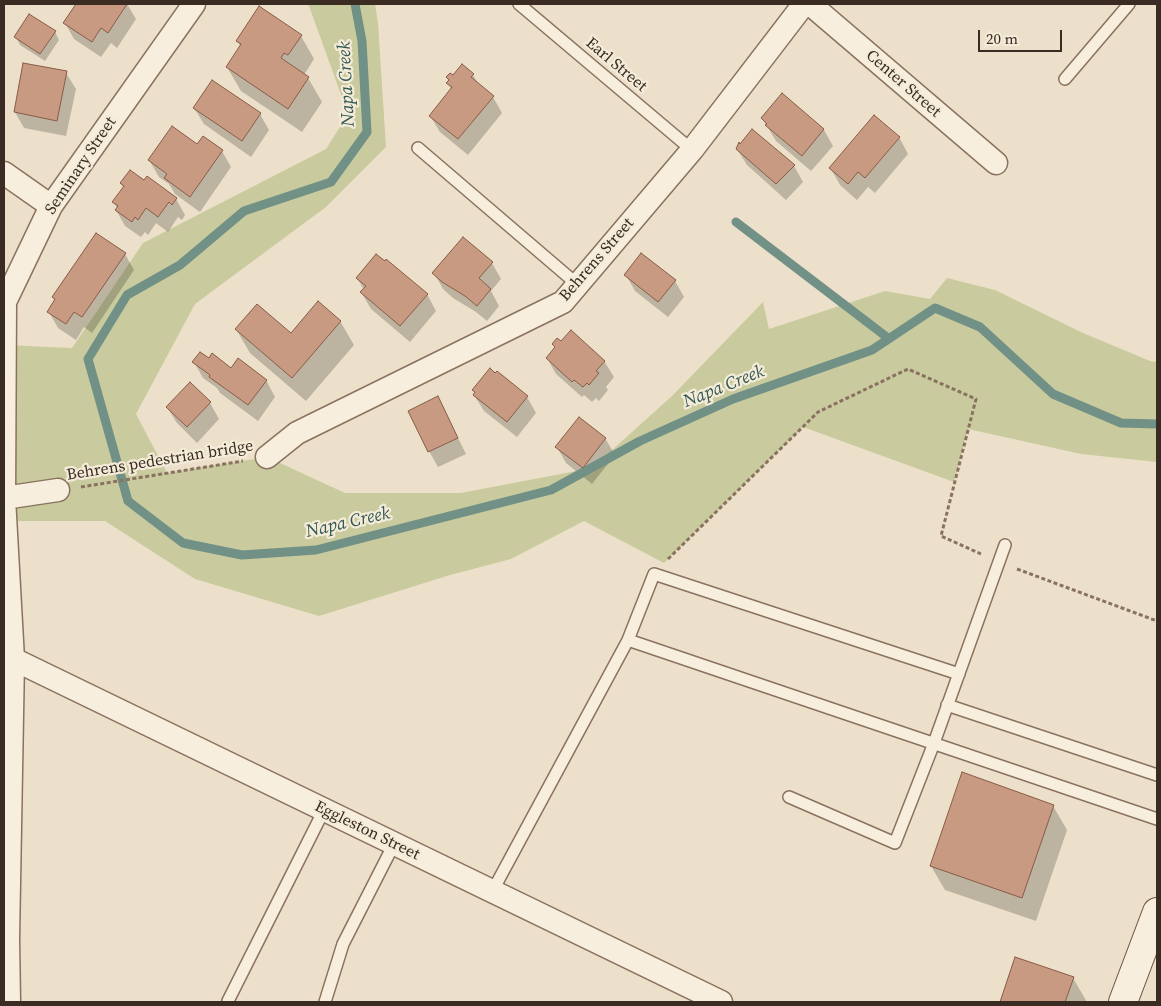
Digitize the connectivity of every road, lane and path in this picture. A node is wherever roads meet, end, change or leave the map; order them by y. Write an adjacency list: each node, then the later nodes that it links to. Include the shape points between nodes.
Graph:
1 (194, 4): 11 (street, Seminary Street)
2 (519, 4): 8 (lane, Earl Street)
3 (804, 4): 8 (street, Behrens Street)
4 (810, 4): 9 (street, Center Street)
5 (1129, 4): 6 (lane)
6 (1065, 80)
7 (418, 148): 12 (lane)
8 (692, 150): 12 (street, Behrens Street)
9 (996, 163)
10 (4, 173): 11 (street)
11 (51, 206): 15 (street, Seminary Street, via 5,302)
12 (578, 285): 13 (street, Behrens Street, via 563,302 297,433)
13 (266, 457): 14 (path, Behrens pedestrian bridge)
14 (58, 490): 15 (street)
15 (4, 498): 17 (street, Seminary Street)
16 (1005, 545): 18 (lane)
17 (5, 555): 22 (street, Seminary Street)
18 (999, 562): 19 (path, via 941,536 976,399 908,369 818,412); 20 (path); 23 (lane)
19 (654, 574): 21 (lane); 23 (lane)
20 (1157, 621)
21 (628, 640): 25 (lane); 31 (lane)
22 (13, 659): 28 (street, Eggleston Street); 33 (street, Seminary Street)
23 (959, 674): 24 (lane)
24 (947, 705): 25 (lane); 26 (lane)
25 (934, 742): 27 (lane, via 895,843); 29 (lane)
26 (1157, 775)
27 (789, 797)
28 (324, 810): 30 (street, Eggleston Street); 35 (lane)
29 (1157, 819)
30 (394, 844): 31 (street, Eggleston Street); 36 (lane, via 343,944)
31 (492, 892): 37 (street, Eggleston Street)
32 (1157, 912): 38 (main road)
33 (6, 939): 34 (street, Seminary Street)
34 (9, 1002)
35 (228, 1002)
36 (325, 1002)
37 (721, 1002)
38 (1123, 1002)

